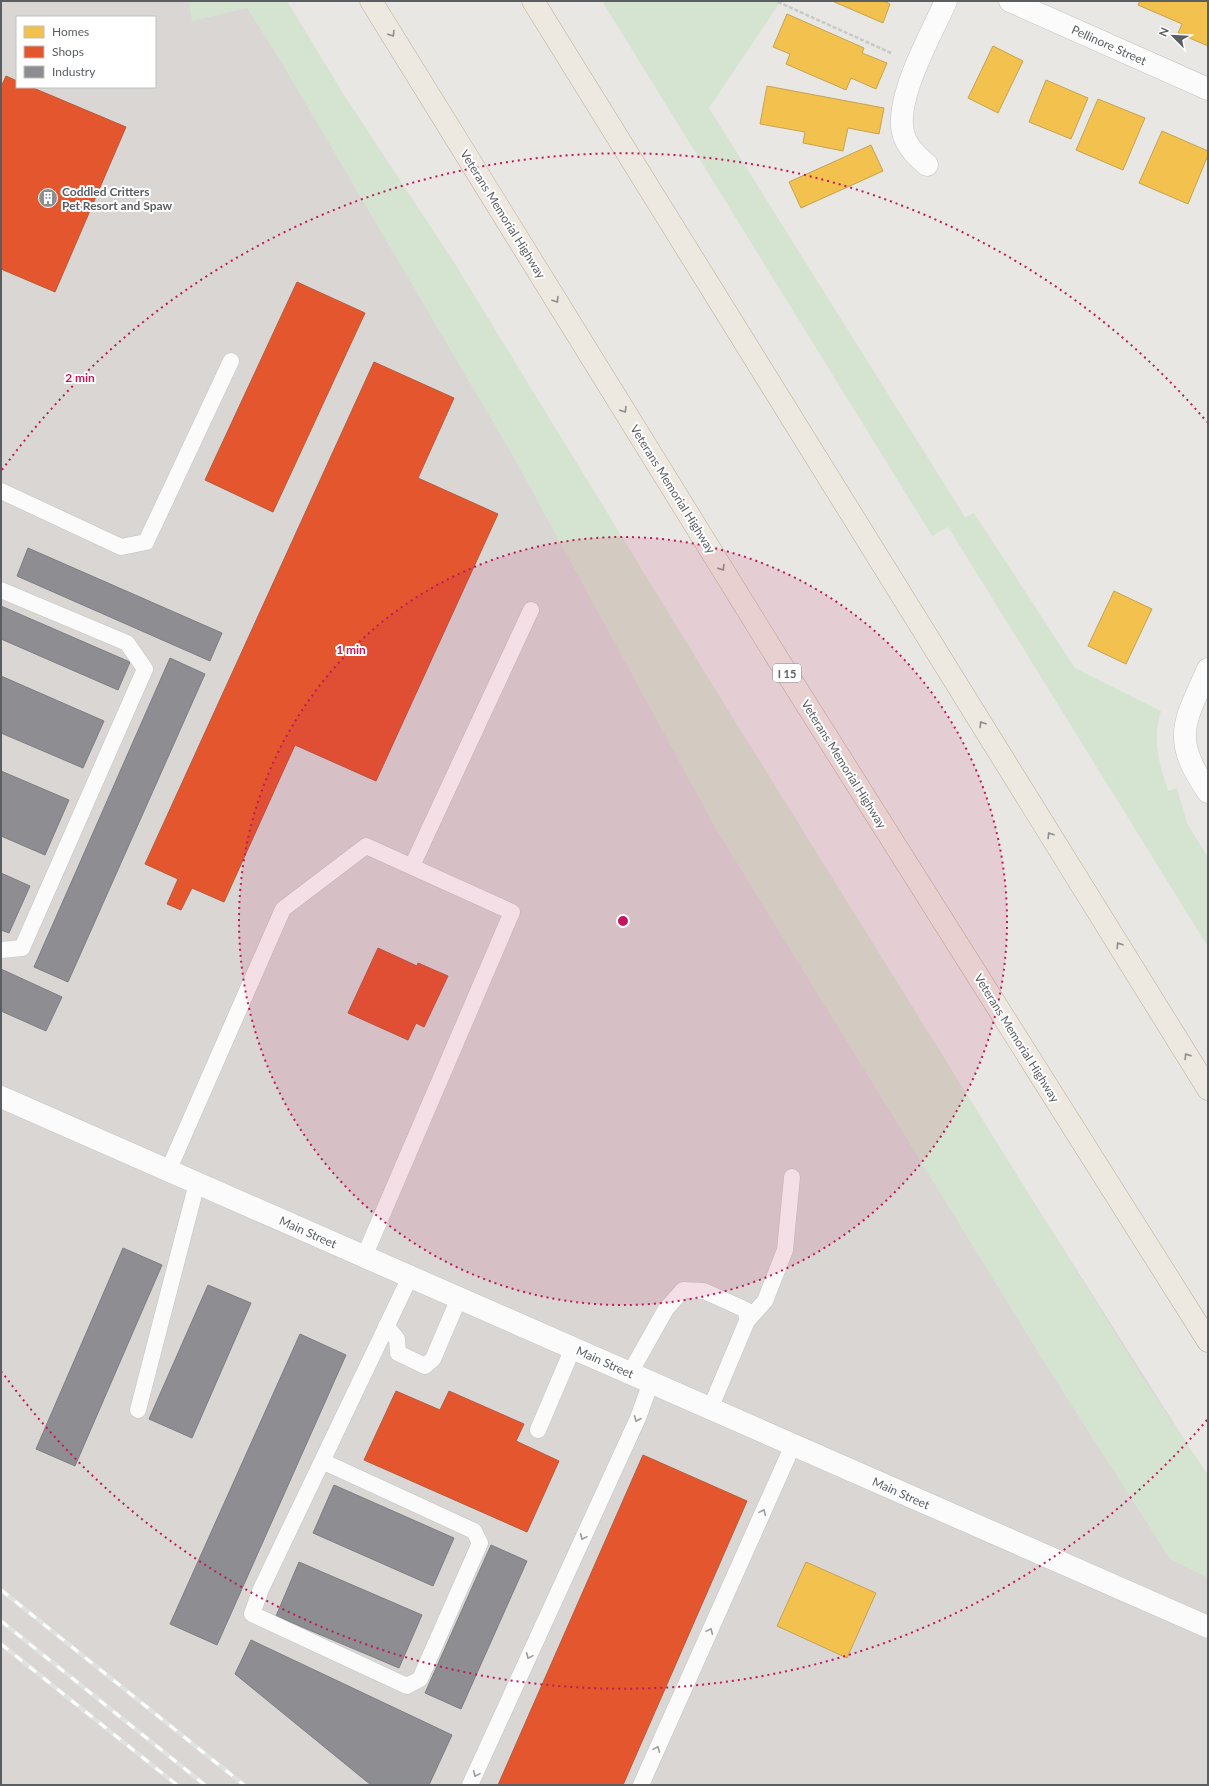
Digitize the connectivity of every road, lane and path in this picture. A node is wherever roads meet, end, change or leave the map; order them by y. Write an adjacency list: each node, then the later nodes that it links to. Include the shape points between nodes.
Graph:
1 (371, 1): 27 (highway, Veterans Memorial Highway / I 15, one-way to 27, via 781,664)
2 (534, 1): 17 (highway, one-way to 2)
3 (946, 1): 6 (street)
4 (1010, 1): 7 (street, Pellinore Street)
5 (778, 2): 6 (path)
6 (917, 65): 8 (street, via 905,97 902,116 904,136 913,152)
7 (1208, 89)
8 (927, 165)
9 (231, 361): 10 (lane, via 146,542 121,547)
10 (1, 491)
11 (1, 590): 16 (lane, via 127,642 145,669 22,948)
12 (531, 610): 15 (lane)
13 (1208, 669): 14 (street, via 1188,713 1184,732 1187,755 1192,768)
14 (1208, 792)
15 (412, 866): 19 (lane, via 366,846 283,909); 22 (lane, via 512,912)
16 (1, 950)
17 (1208, 1089)
18 (1, 1097): 19 (street, Main Street)
19 (168, 1171): 21 (street, Main Street)
20 (792, 1177): 25 (lane, via 785,1250 765,1301)
21 (198, 1183): 22 (street, Main Street); 32 (lane)
22 (364, 1257): 23 (street, Main Street)
23 (410, 1277): 24 (street, Main Street); 26 (lane)
24 (459, 1298): 26 (lane, via 433,1359 425,1366 398,1353 397,1339); 28 (street, Main Street)
25 (747, 1321): 29 (lane, via 746,1310 731,1302 704,1291 683,1290 666,1309); 31 (lane)
26 (386, 1326): 35 (lane)
27 (1208, 1341)
28 (573, 1348): 29 (street, Main Street); 33 (lane)
29 (630, 1373): 30 (street, Main Street)
30 (651, 1382): 31 (street, Main Street); 37 (lane, one-way to 37, via 638,1418)
31 (710, 1409): 34 (street, Main Street)
32 (138, 1410)
33 (538, 1430)
34 (793, 1446): 36 (street, Main Street); 38 (lane, one-way to 34)
35 (322, 1461): 35 (lane, via 261,1588 252,1614 407,1686 420,1679 480,1543 474,1531)
36 (1208, 1627)
37 (470, 1785)
38 (641, 1785)

